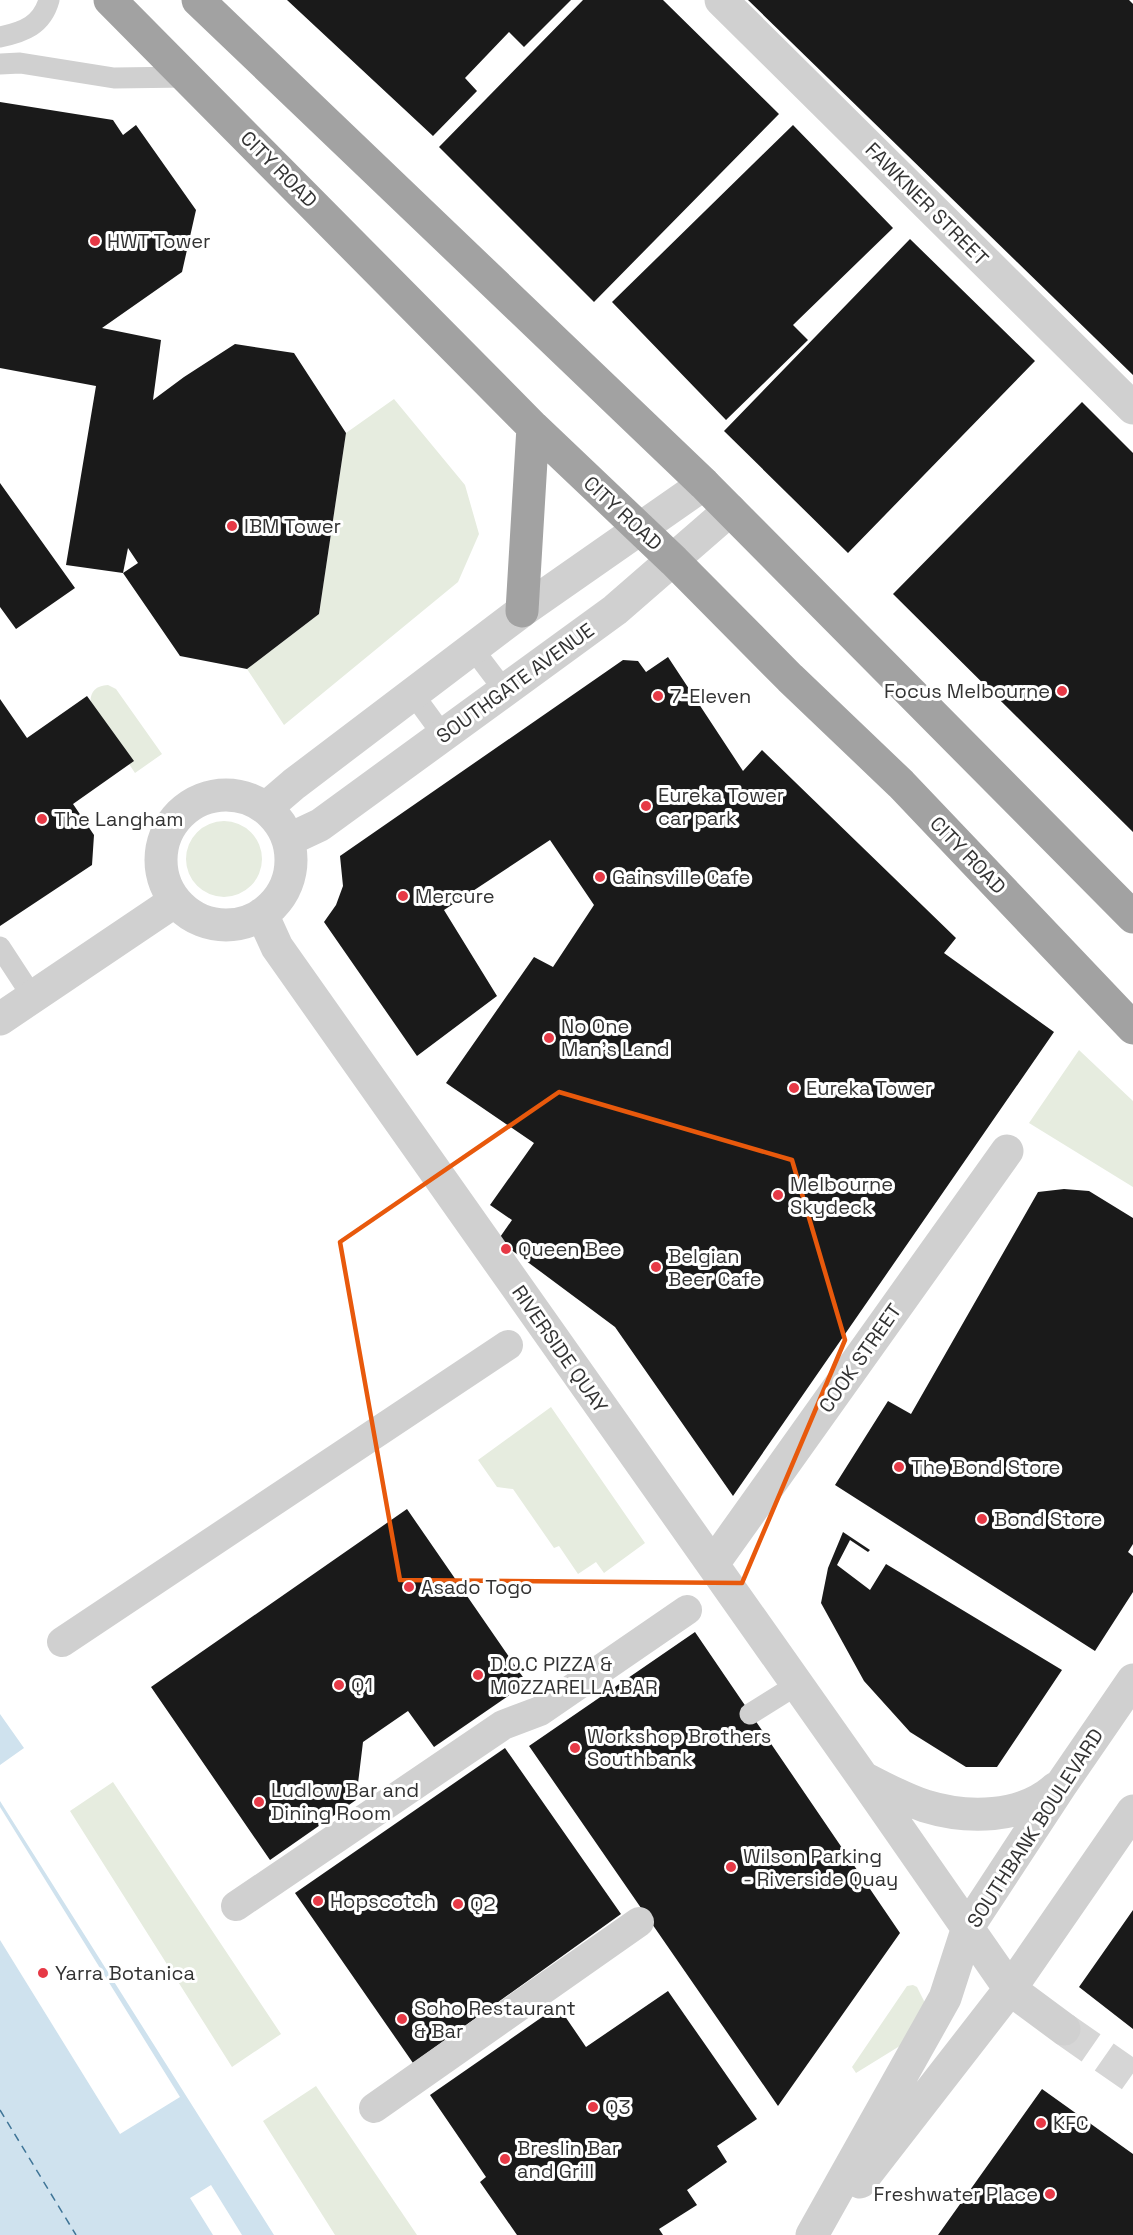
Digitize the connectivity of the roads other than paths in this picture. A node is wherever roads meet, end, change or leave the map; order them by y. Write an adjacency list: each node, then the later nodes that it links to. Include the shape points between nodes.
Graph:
1 (49, 0): 5 (lane, via 40,20 27,29)
2 (110, 0): 7 (highway, CITY ROAD)
3 (198, 0): 10 (highway)
4 (721, 0): 8 (street, FAWKNER STREET)
5 (0, 37)
6 (0, 64): 7 (lane, via 20,63 114,78)
7 (189, 77): 9 (highway, CITY ROAD)
8 (1133, 408)
9 (532, 427): 12 (highway, CITY ROAD); 14 (highway)
10 (704, 484): 11 (highway); 12 (street)
11 (730, 510): 13 (street, SOUTHGATE AVENUE); 23 (highway)
12 (640, 530): 13 (highway, CITY ROAD); 14 (street)
13 (674, 561): 16 (street, SOUTHGATE AVENUE, via 615,610); 27 (highway, CITY ROAD, via 901,784)
14 (522, 611): 15 (street)
15 (473, 649): 16 (lane); 17 (street)
16 (504, 690): 18 (street, SOUTHGATE AVENUE)
17 (412, 694): 18 (lane); 19 (street)
18 (443, 735): 20 (street, SOUTHGATE AVENUE, via 320,825)
19 (266, 808): 20 (street); 21 (street, via 249,798 230,794 210,796 191,804 175,818 165,835 161,870)
20 (288, 840): 22 (street, via 291,860 287,882 277,900)
21 (175, 901): 22 (street, via 190,914 216,924 245,922); 25 (street)
22 (262, 914): 30 (street, RIVERSIDE QUAY, via 284,956)
23 (1133, 917)
24 (0, 947): 25 (lane)
25 (32, 996): 26 (street)
26 (0, 1019)
27 (1133, 1028)
28 (1007, 1151): 30 (street, COOK STREET)
29 (508, 1345): 32 (street)
30 (712, 1564): 34 (street, RIVERSIDE QUAY)
31 (687, 1610): 39 (street, via 540,1711 503,1725)
32 (62, 1642)
33 (1133, 1680): 37 (street, SOUTHBANK BOULEVARD)
34 (798, 1684): 35 (lane); 36 (street, RIVERSIDE QUAY)
35 (750, 1714)
36 (864, 1779): 37 (street, via 927,1806 965,1813 1024,1808); 41 (street, RIVERSIDE QUAY)
37 (1060, 1785): 41 (street, SOUTHBANK BOULEVARD)
38 (1133, 1811): 42 (street)
39 (236, 1906)
40 (639, 1922): 44 (street)
41 (968, 1927): 42 (street, RIVERSIDE QUAY); 45 (street, SOUTHBANK BOULEVARD, via 945,1998)
42 (1010, 1989): 43 (street); 46 (street)
43 (1065, 2030)
44 (374, 2108)
45 (812, 2235)
46 (819, 2235)

